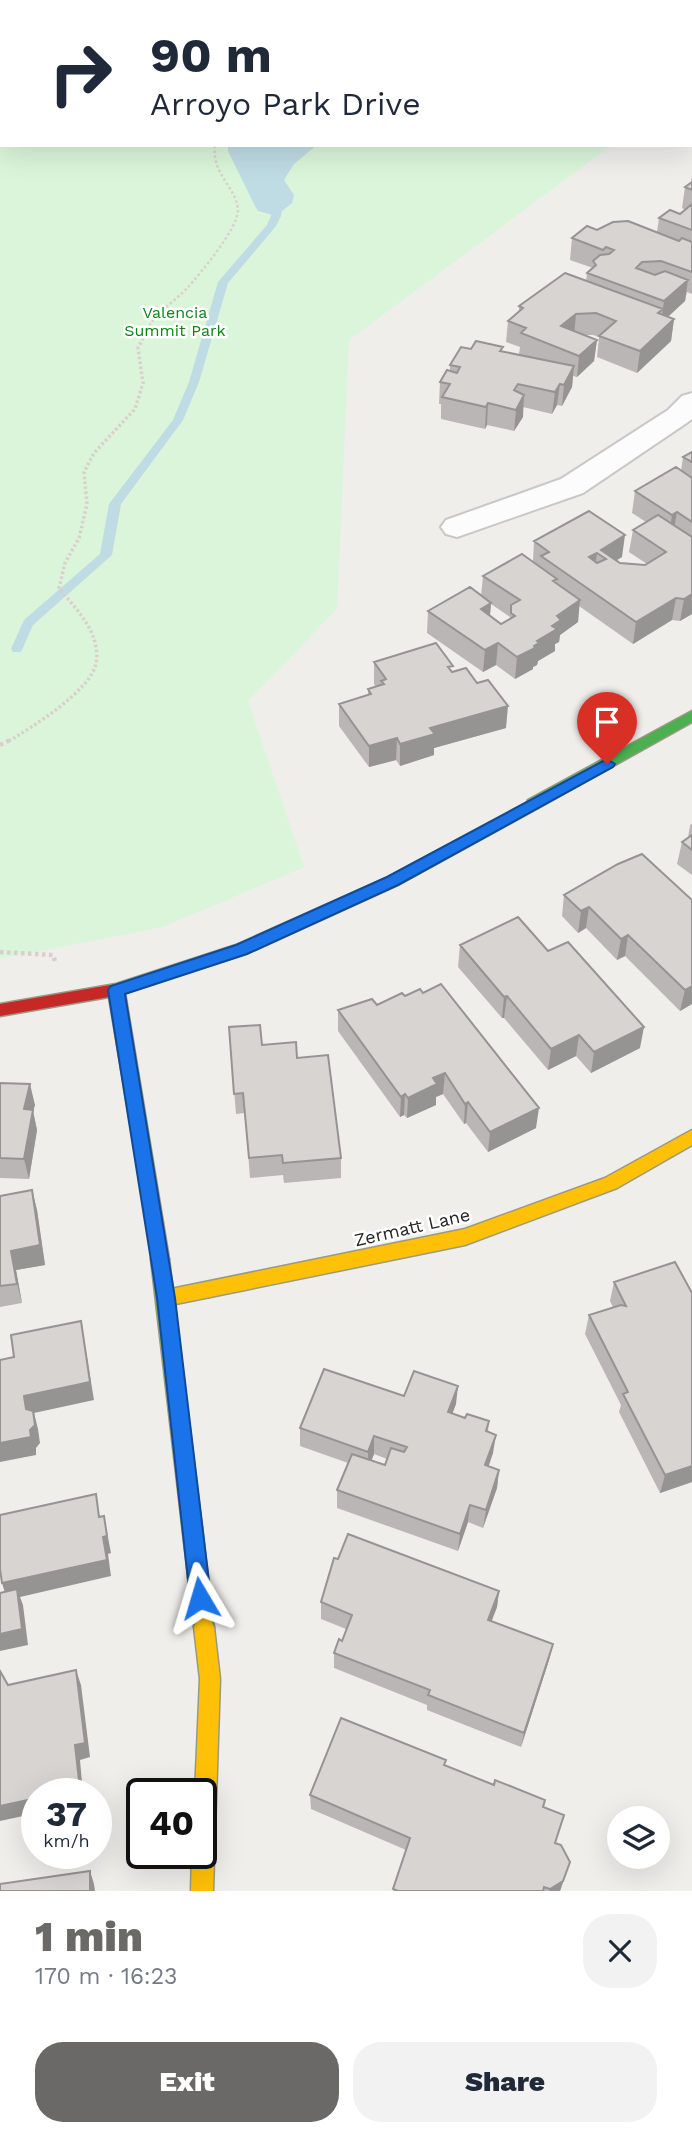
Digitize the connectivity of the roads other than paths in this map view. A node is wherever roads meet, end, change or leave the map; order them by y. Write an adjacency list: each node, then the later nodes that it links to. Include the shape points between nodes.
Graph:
1 (692, 402): 2 (street, via 572,486)
2 (457, 527)
3 (692, 716): 4 (street, via 393,881 242,949)
4 (116, 990): 5 (street); 7 (street)
5 (0, 1010)
6 (692, 1137): 7 (street, Zermatt Lane, via 611,1184 464,1237)
7 (166, 1298): 8 (street, via 210,1679)
8 (202, 1891)

